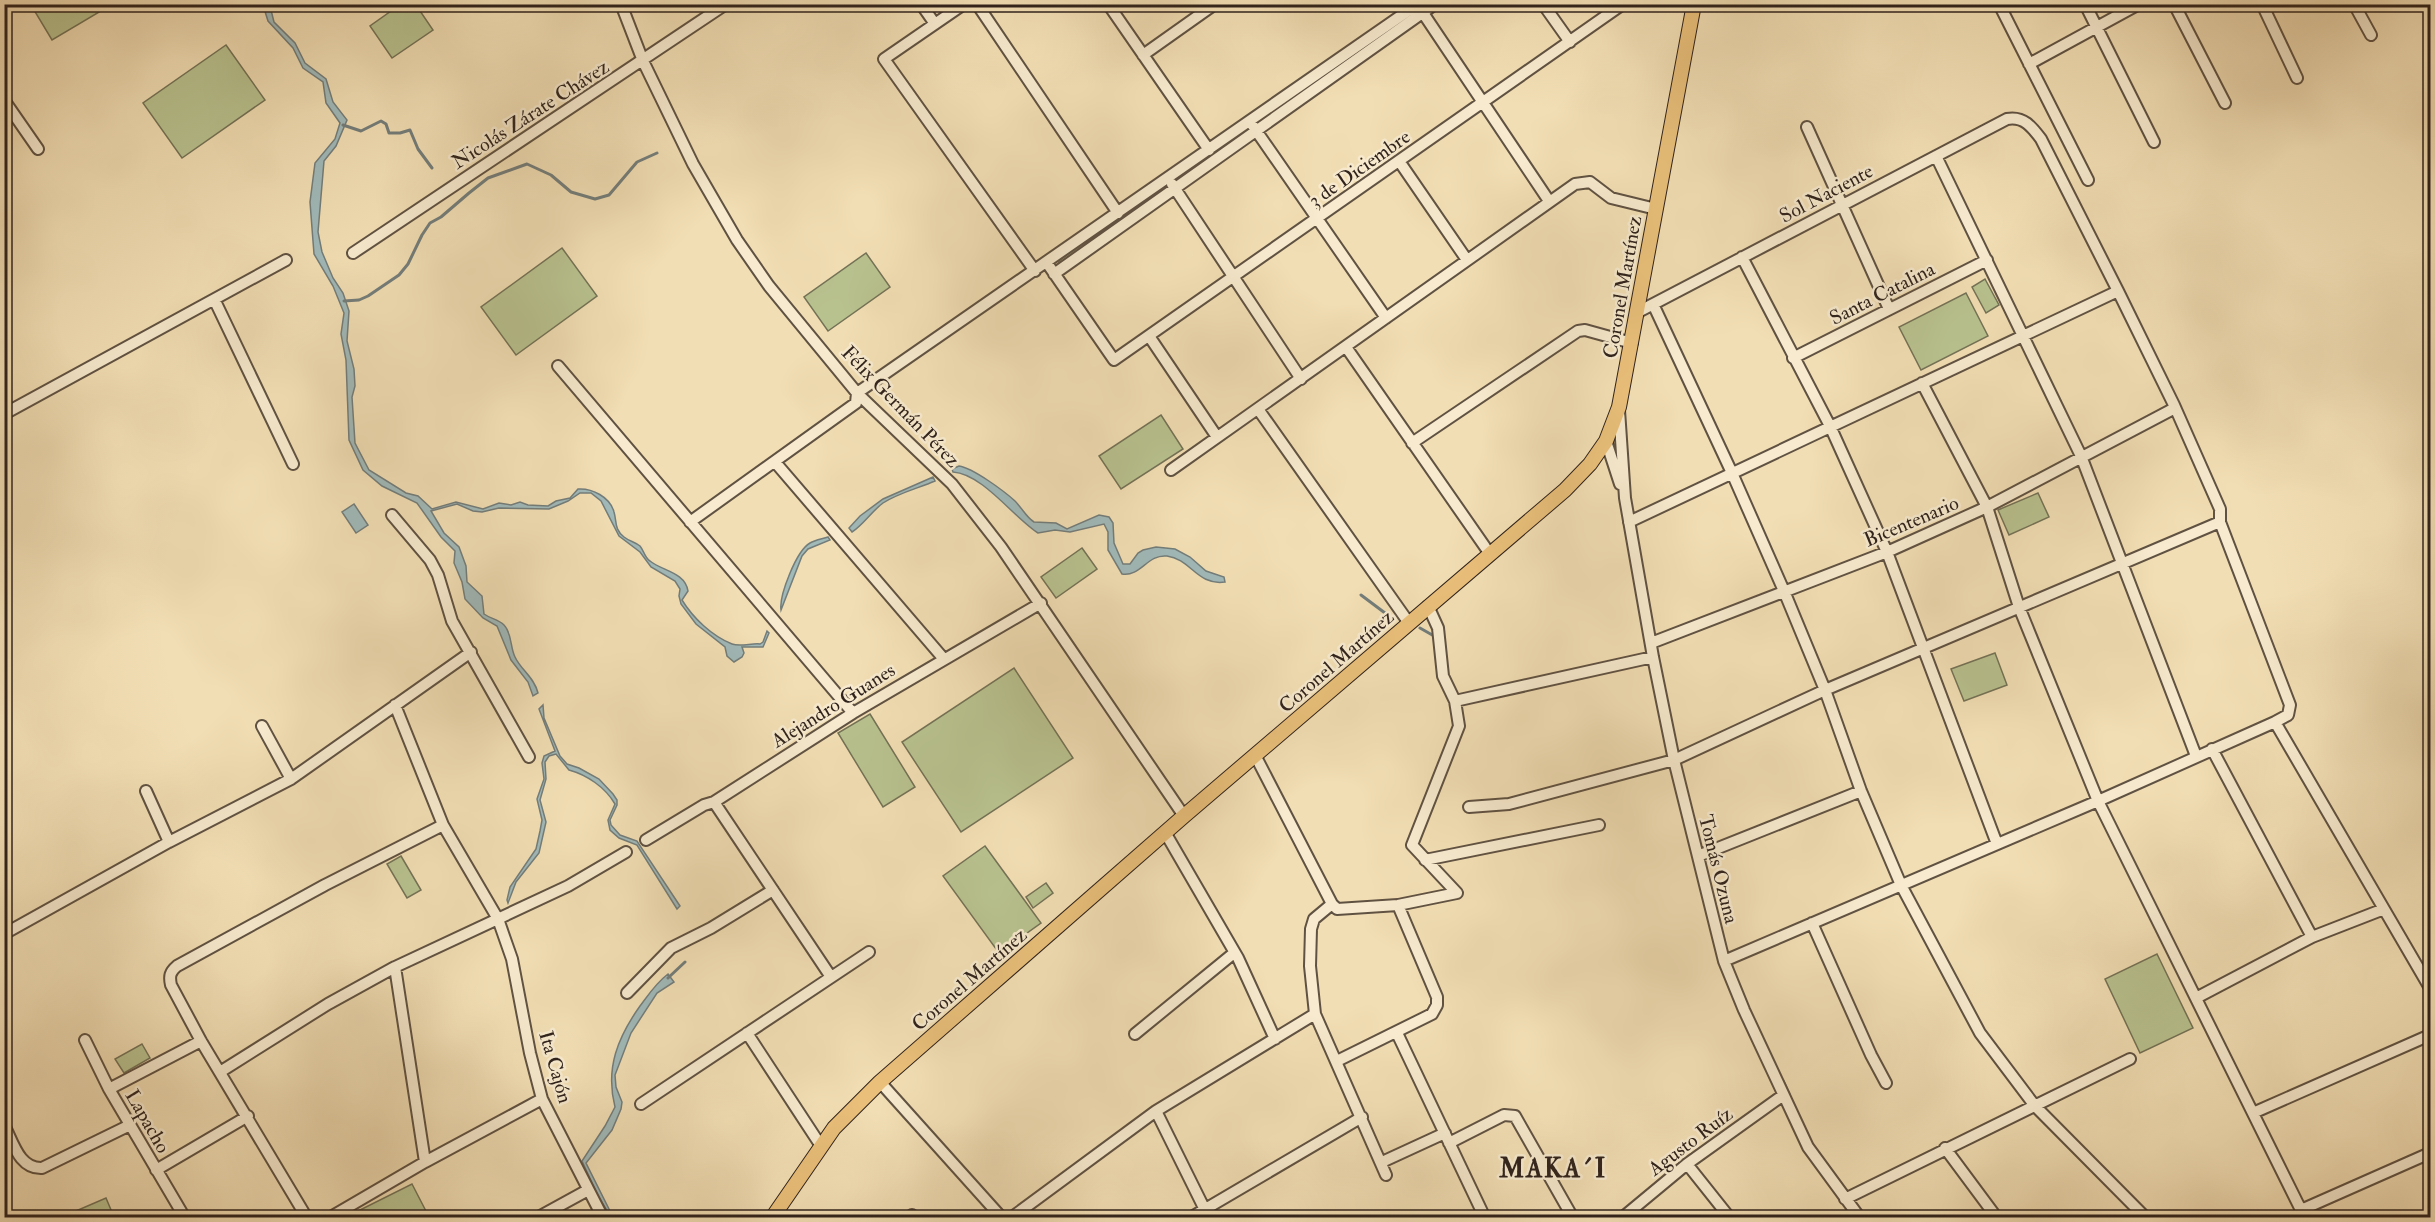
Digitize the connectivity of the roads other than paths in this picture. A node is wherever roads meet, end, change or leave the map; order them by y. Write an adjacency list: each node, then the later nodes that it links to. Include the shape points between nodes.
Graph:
1 (621, 4): 24 (street, Félix Germán Pérez)
2 (726, 4): 24 (street, Nicolás Zárate Chávez)
3 (921, 4): 19 (street)
4 (964, 4): 19 (street)
5 (977, 4): 45 (street)
6 (1108, 4): 23 (street)
7 (1215, 4): 23 (street)
8 (1435, 4): 18 (street)
9 (1543, 4): 22 (street)
10 (1623, 4): 22 (street, 3 de Diciembre)
11 (1694, 4): 44 (main road, Coronel Martínez)
12 (1999, 4): 25 (street)
13 (2085, 4): 20 (street)
14 (2139, 4): 20 (street)
15 (2174, 4): 29 (street)
16 (2262, 4): 26 (street)
17 (2354, 4): 21 (street)
18 (1420, 8): 28 (street); 31 (street); 33 (street)
19 (935, 24): 53 (street, via 884,59)
20 (2097, 29): 25 (street); 34 (street)
21 (2371, 35)
22 (1570, 42): 28 (street, 3 de Diciembre)
23 (1143, 55): 36 (street)
24 (643, 61): 47 (street, Nicolás Zárate Chávez); 70 (street, Félix Germán Pérez, via 693,164 737,240)
25 (2029, 64): 40 (street)
26 (2297, 78)
27 (4, 100): 30 (street)
28 (1483, 103): 38 (street, 3 de Diciembre); 42 (street)
29 (2225, 103)
30 (8, 114): 35 (street)
31 (1250, 122): 33 (street); 36 (street)
32 (1807, 127): 43 (street)
33 (1257, 131): 41 (street); 46 (street)
34 (2154, 142)
35 (38, 149)
36 (1209, 150): 39 (street)
37 (1936, 156): 43 (street, Sol Naciente); 51 (street); 56 (street, Sol Naciente, via 2007,119 2024,121 2041,139)
38 (1399, 161): 46 (street, 3 de Diciembre); 50 (street)
39 (1168, 178): 41 (street); 45 (street)
40 (2088, 180)
41 (1175, 189): 54 (street); 55 (street)
42 (1550, 201): 44 (street, via 1568,187 1587,181 1611,198); 50 (street)
43 (1842, 205): 48 (street, Sol Naciente); 59 (street)
44 (1656, 209): 60 (main road, Coronel Martínez)
45 (1118, 213): 52 (street)
46 (1317, 219): 55 (street, 3 de Diciembre); 61 (street)
47 (352, 253)
48 (1742, 257): 58 (street, Sol Naciente); 66 (street)
49 (286, 260): 57 (street)
50 (1467, 260): 61 (street)
51 (1987, 260): 59 (street, Santa Catalina); 63 (street)
52 (1047, 263): 53 (street); 54 (street)
53 (1035, 271): 70 (street)
54 (1054, 274): 62 (street, 3 de Diciembre, via 1114,360)
55 (1233, 277): 62 (street, 3 de Diciembre); 68 (street)
56 (2118, 291): 63 (street); 72 (street)
57 (215, 300): 74 (street); 81 (street)
58 (1653, 304): 60 (street, Sol Naciente); 83 (street)
59 (1889, 309): 66 (street, Santa Catalina)
60 (1638, 312): 64 (main road, Coronel Martínez)
61 (1386, 318): 65 (street)
62 (1149, 336): 76 (street)
63 (2023, 336): 69 (street); 79 (street)
64 (1632, 344): 71 (main road, Coronel Martínez); 78 (street, via 1578,331)
65 (1346, 347): 68 (street); 78 (street)
66 (1793, 358): 75 (street)
67 (558, 366): 87 (street)
68 (1301, 379): 73 (street)
69 (1922, 384): 75 (street); 85 (street)
70 (857, 393): 80 (street, via 856,403); 94 (street, Félix Germán Pérez, via 952,484)
71 (1619, 407): 77 (main road, Coronel Martínez); 84 (street, Tomás Ozuna)
72 (2175, 408): 79 (street, Bicentenario); 89 (street, via 2220,508)
73 (1258, 409): 76 (street); 97 (street)
74 (4, 414)
75 (1830, 426): 83 (street); 90 (street)
76 (1217, 437): 82 (street)
77 (1606, 441): 84 (street, Tomás Ozuna); 91 (main road, Coronel Martínez, via 1565,490)
78 (1412, 442): 91 (street)
79 (2081, 456): 85 (street, Bicentenario); 92 (street)
80 (774, 462): 87 (street); 102 (street)
81 (293, 464)
82 (1171, 470)
83 (1732, 473): 88 (street); 93 (street)
84 (1625, 498): 88 (street, Tomás Ozuna)
85 (1987, 507): 90 (street, Bicentenario); 96 (street)
86 (392, 515): 100 (street, via 430,560 438,574 449,616)
87 (690, 522): 106 (street)
88 (1629, 522): 98 (street, Tomás Ozuna)
89 (2220, 522): 92 (street); 107 (street, via 2290,705 2288,715)
90 (1887, 552): 93 (street, Bicentenario); 99 (street)
91 (1490, 554): 95 (main road, Coronel Martínez)
92 (2122, 562): 96 (street); 110 (street)
93 (1784, 591): 98 (street, Bicentenario); 103 (street)
94 (1041, 603): 102 (street, Alejandro Guanes); 120 (street, Félix Germán Pérez)
95 (1428, 606): 97 (main road, Coronel Martínez); 104 (street, via 1438,628 1443,676)
96 (2019, 607): 99 (street); 117 (street)
97 (1409, 623): 112 (main road, Coronel Martínez)
98 (1651, 643): 101 (street, Tomás Ozuna)
99 (1922, 648): 103 (street); 126 (street)
100 (471, 652): 105 (street); 111 (street)
101 (1653, 657): 104 (street); 113 (street, Tomás Ozuna)
102 (943, 658): 106 (street, Alejandro Guanes)
103 (1825, 690): 113 (street); 116 (street)
104 (1455, 702): 129 (street, via 1459,726 1413,841 1414,849)
105 (395, 705): 114 (street); 121 (street, Ita Cajón)
106 (853, 712): 118 (street, Alejandro Guanes)
107 (2275, 722): 109 (street); 134 (street)
108 (262, 726): 114 (street)
109 (2212, 749): 110 (street); 138 (street)
110 (2196, 756): 117 (street)
111 (529, 757)
112 (1256, 757): 120 (main road, Coronel Martínez); 132 (street)
113 (1674, 760): 119 (street, via 1509,804); 128 (street, Tomás Ozuna)
114 (291, 779): 125 (street)
115 (146, 791): 125 (street)
116 (1861, 792): 128 (street); 130 (street)
117 (2098, 801): 126 (street); 146 (street)
118 (714, 802): 124 (street, Alejandro Guanes); 131 (street)
119 (1469, 807)
120 (1184, 816): 123 (main road, Coronel Martínez)
121 (443, 825): 135 (street, Ita Cajón); 154 (street, via 171,971 171,985)
122 (1599, 825): 129 (street)
123 (1166, 834): 140 (street); 158 (main road, Coronel Martínez)
124 (646, 840)
125 (169, 842): 137 (street)
126 (1997, 844): 130 (street)
127 (626, 852): 135 (street, via 568,886)
128 (1698, 856): 141 (street, Tomás Ozuna)
129 (1425, 860): 133 (street, via 1457,893)
130 (1901, 885): 136 (street); 164 (street, via 1980,1034)
131 (773, 890): 143 (street); 145 (street, via 671,948)
132 (1332, 904): 133 (street, via 1337,909); 147 (street, via 1314,919 1311,929)
133 (1398, 905): 149 (street, via 1437,1005 1432,1014)
134 (2384, 909): 138 (street); 144 (street)
135 (498, 919): 142 (street); 162 (street, Ita Cajón, via 512,958)
136 (1812, 923): 141 (street); 159 (street)
137 (4, 934)
138 (2312, 938): 146 (street)
139 (869, 952): 143 (street)
140 (1234, 953): 150 (street); 152 (street)
141 (1724, 961): 161 (street, Tomás Ozuna)
142 (395, 967): 157 (street); 175 (street)
143 (831, 977): 148 (street)
144 (2430, 988)
145 (627, 993)
146 (2196, 998): 166 (street)
147 (1315, 1014): 152 (street); 156 (street)
148 (747, 1033): 163 (street); 172 (street)
149 (1397, 1033): 156 (street); 171 (street)
150 (1135, 1034)
151 (2430, 1035): 166 (street)
152 (1275, 1039): 165 (street)
153 (85, 1040): 160 (street, Lapacho)
154 (201, 1041): 157 (street); 160 (street)
155 (2130, 1059): 164 (street)
156 (1337, 1061): 168 (street)
157 (220, 1072): 167 (street)
158 (880, 1082): 172 (main road, Coronel Martínez); 190 (street)
159 (1886, 1083)
160 (109, 1089): 170 (street, Lapacho)
161 (1782, 1096): 177 (street, Agusto Ruíz); 181 (street, Tomás Ozuna, via 1808,1147)
162 (543, 1099): 175 (street); 180 (street, Ita Cajón)
163 (641, 1104)
164 (2035, 1106): 173 (street); 199 (street)
165 (1156, 1111): 182 (street); 191 (street)
166 (2253, 1113): 183 (street)
167 (248, 1116): 178 (street); 185 (street)
168 (1362, 1117): 176 (street); 182 (street)
169 (4, 1125): 170 (street, via 23,1162 34,1169)
170 (130, 1125): 178 (street, Lapacho)
171 (1447, 1138): 176 (street); 193 (street); 194 (street, via 1504,1115 1516,1116)
172 (821, 1146): 189 (main road, Coronel Martínez)
173 (1945, 1148): 181 (street); 198 (street)
174 (2430, 1153): 183 (street)
175 (425, 1162): 186 (street)
176 (1382, 1162): 179 (street)
177 (1688, 1164): 195 (street, Agusto Ruíz); 196 (street)
178 (156, 1170): 184 (street, Lapacho)
179 (1386, 1175)
180 (588, 1190): 187 (street); 188 (street, Ita Cajón)
181 (1845, 1199): 197 (street, Tomás Ozuna)
182 (1207, 1214): 192 (street)
183 (2303, 1214)
184 (185, 1218)
185 (307, 1218)
186 (329, 1218)
187 (537, 1218)
188 (603, 1218)
189 (772, 1218)
190 (1002, 1218)
191 (1011, 1218)
192 (1190, 1218)
193 (1485, 1218)
194 (1573, 1218)
195 (1622, 1218)
196 (1730, 1218)
197 (1860, 1218)
198 (1997, 1218)
199 (2146, 1218)

